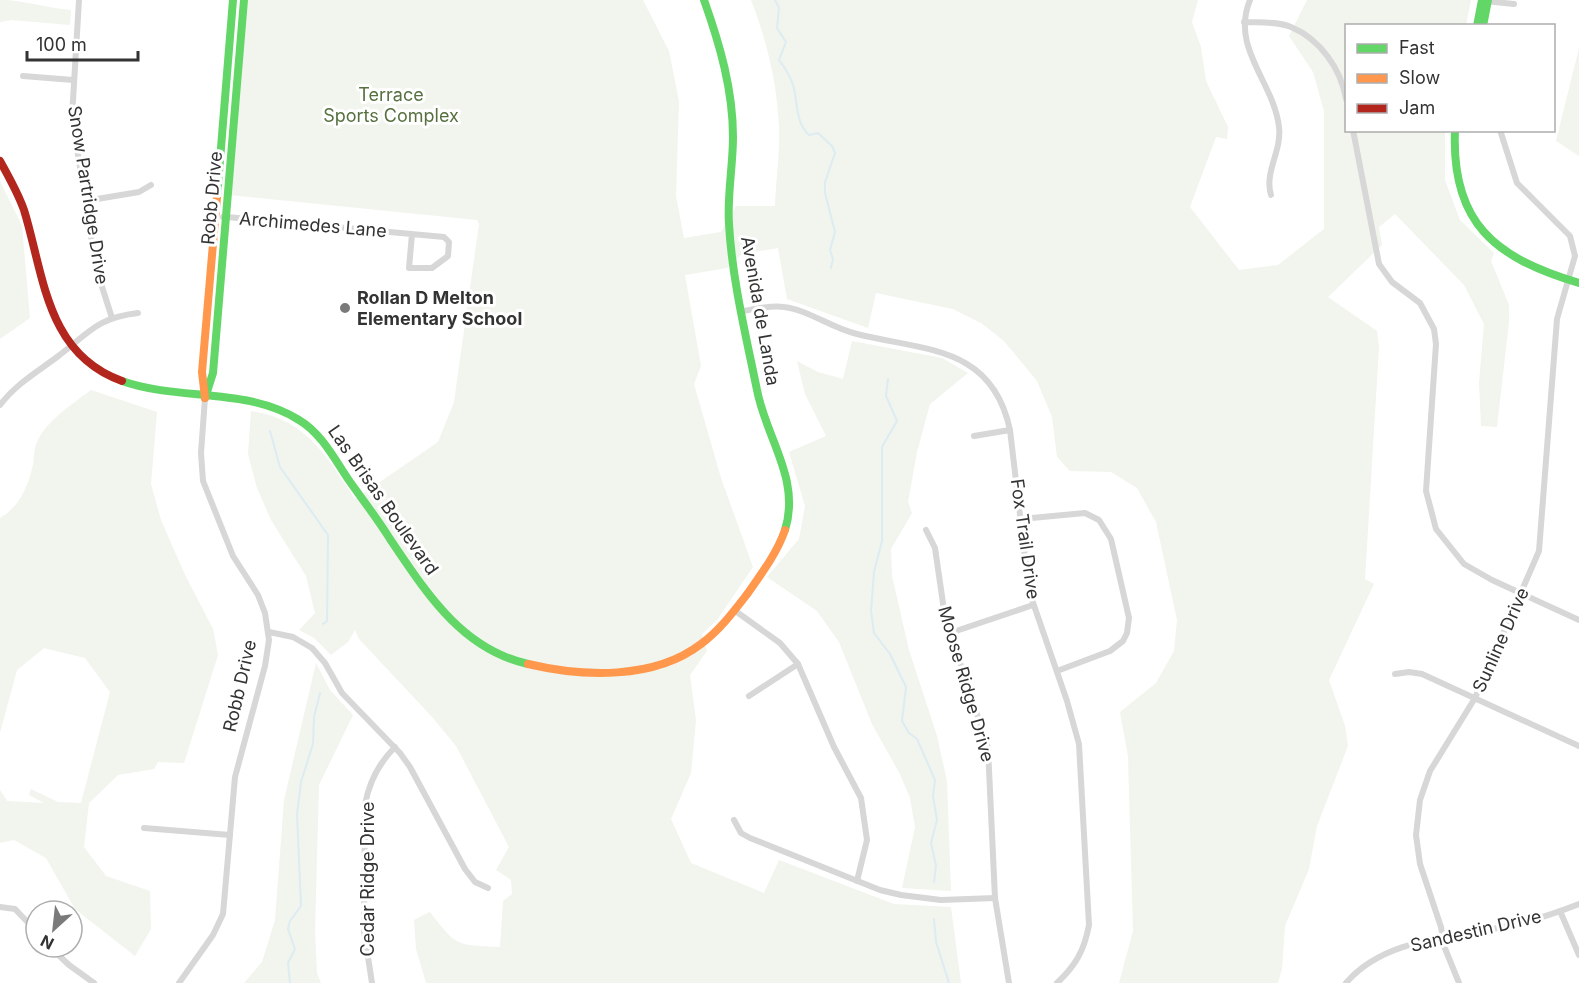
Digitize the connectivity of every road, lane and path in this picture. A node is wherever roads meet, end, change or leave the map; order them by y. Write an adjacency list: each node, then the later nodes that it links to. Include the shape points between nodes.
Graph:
1 (79, 0): 12 (street, Snow Partridge Drive)
2 (232, 0): 21 (street, Robb Drive)
3 (244, 0): 22 (street, Robb Drive)
4 (704, 0): 25 (street, Avenida de Landa, via 730,95 734,137 729,219)
5 (1250, 0): 8 (street)
6 (1485, 1): 7 (street); 9 (street); 10 (street)
7 (1514, 4)
8 (1244, 22): 13 (street, via 1291,27 1310,39 1340,74); 19 (street, via 1247,47 1279,128 1268,186)
9 (1478, 24)
10 (1483, 24)
11 (23, 76): 12 (street)
12 (73, 80): 20 (street, Snow Partridge Drive, via 72,117)
13 (1345, 92)
14 (1353, 132): 35 (street, via 1379,264 1392,282 1420,303 1434,329 1437,344 1426,491 1436,529 1464,564)
15 (1455, 132): 24 (street, via 1459,190 1482,231 1513,258)
16 (1501, 132): 24 (street, Sunline Drive, via 1517,183 1573,242)
17 (0, 161): 28 (street, Las Brisas Boulevard, via 26,213 45,301)
18 (151, 185): 20 (street, via 139,192)
19 (1270, 195)
20 (85, 201): 27 (street, Snow Partridge Drive, via 96,268)
21 (214, 216): 22 (street, Archimedes Lane); 29 (street, Robb Drive, via 202,372)
22 (227, 217): 23 (street, Archimedes Lane); 29 (street, Robb Drive, via 213,374)
23 (412, 234): 23 (street, Archimedes Lane, via 409,268 432,268 448,256 449,242 444,237)
24 (1574, 281): 35 (street, Sunline Drive, via 1560,304 1557,319 1542,537 1535,566)
25 (743, 311): 31 (street, Fox Trail Drive, via 790,308 858,335 946,352 969,364 990,383 1004,408); 37 (street, Avenida de Landa, via 759,401 787,474 790,499 782,539)
26 (138, 313): 27 (street)
27 (112, 318): 28 (street, via 89,329)
28 (72, 345): 29 (street, Las Brisas Boulevard, via 100,370 132,386 162,394); 30 (street, via 30,375)
29 (206, 398): 37 (street, Las Brisas Boulevard, via 270,405 308,425 325,443 446,615 472,639 516,662 564,671 616,672 660,666 697,647); 39 (street, Robb Drive, via 201,453 203,481 233,556 258,595)
30 (0, 405)
31 (1010, 430): 32 (street); 33 (street, Fox Trail Drive)
32 (974, 436)
33 (1021, 519): 36 (street, Fox Trail Drive); 42 (street, via 1085,513 1099,520 1111,538 1129,618 1127,633 1118,647)
34 (926, 530): 40 (street, Moose Ridge Drive, via 935,548)
35 (1522, 593): 38 (street); 45 (street, Sunline Drive)
36 (1033, 605): 40 (street); 42 (street, Fox Trail Drive)
37 (734, 610): 41 (street, via 780,643)
38 (1579, 620)
39 (268, 632): 47 (street, via 293,637 316,652 342,693); 50 (street, Robb Drive, via 265,666 235,777)
40 (950, 633): 53 (street, Moose Ridge Drive, via 988,748)
41 (798, 664): 44 (street); 51 (street, via 865,812 866,854)
42 (1057, 671): 65 (street, Fox Trail Drive, via 1079,744 1089,925 1085,948 1074,967)
43 (1395, 674): 45 (street, via 1422,674)
44 (749, 696)
45 (1475, 698): 46 (street); 58 (street, Sunline Drive, via 1430,771 1417,816 1420,864)
46 (1579, 746)
47 (395, 747): 52 (street, via 410,767 465,869 476,882); 63 (street, Cedar Ridge Drive, via 379,765 365,806 364,931)
48 (734, 820): 51 (street, via 750,838)
49 (144, 828): 50 (street)
50 (230, 835): 62 (street, Robb Drive, via 220,921)
51 (857, 881): 53 (street, via 901,895 941,900)
52 (488, 888)
53 (995, 898): 64 (street, Moose Ridge Drive)
54 (1579, 904): 56 (street, Sandestin Drive)
55 (3, 906): 57 (street)
56 (1560, 911): 58 (street, Sandestin Drive, via 1509,926); 59 (street)
57 (24, 918)
58 (1442, 936): 66 (street, Sandestin Drive, via 1387,954 1359,970); 67 (street, Sunline Drive)
59 (1579, 955)
60 (61, 959): 61 (street)
61 (94, 983)
62 (179, 983)
63 (372, 983)
64 (1009, 983)
65 (1057, 983)
66 (1346, 983)
67 (1459, 983)

